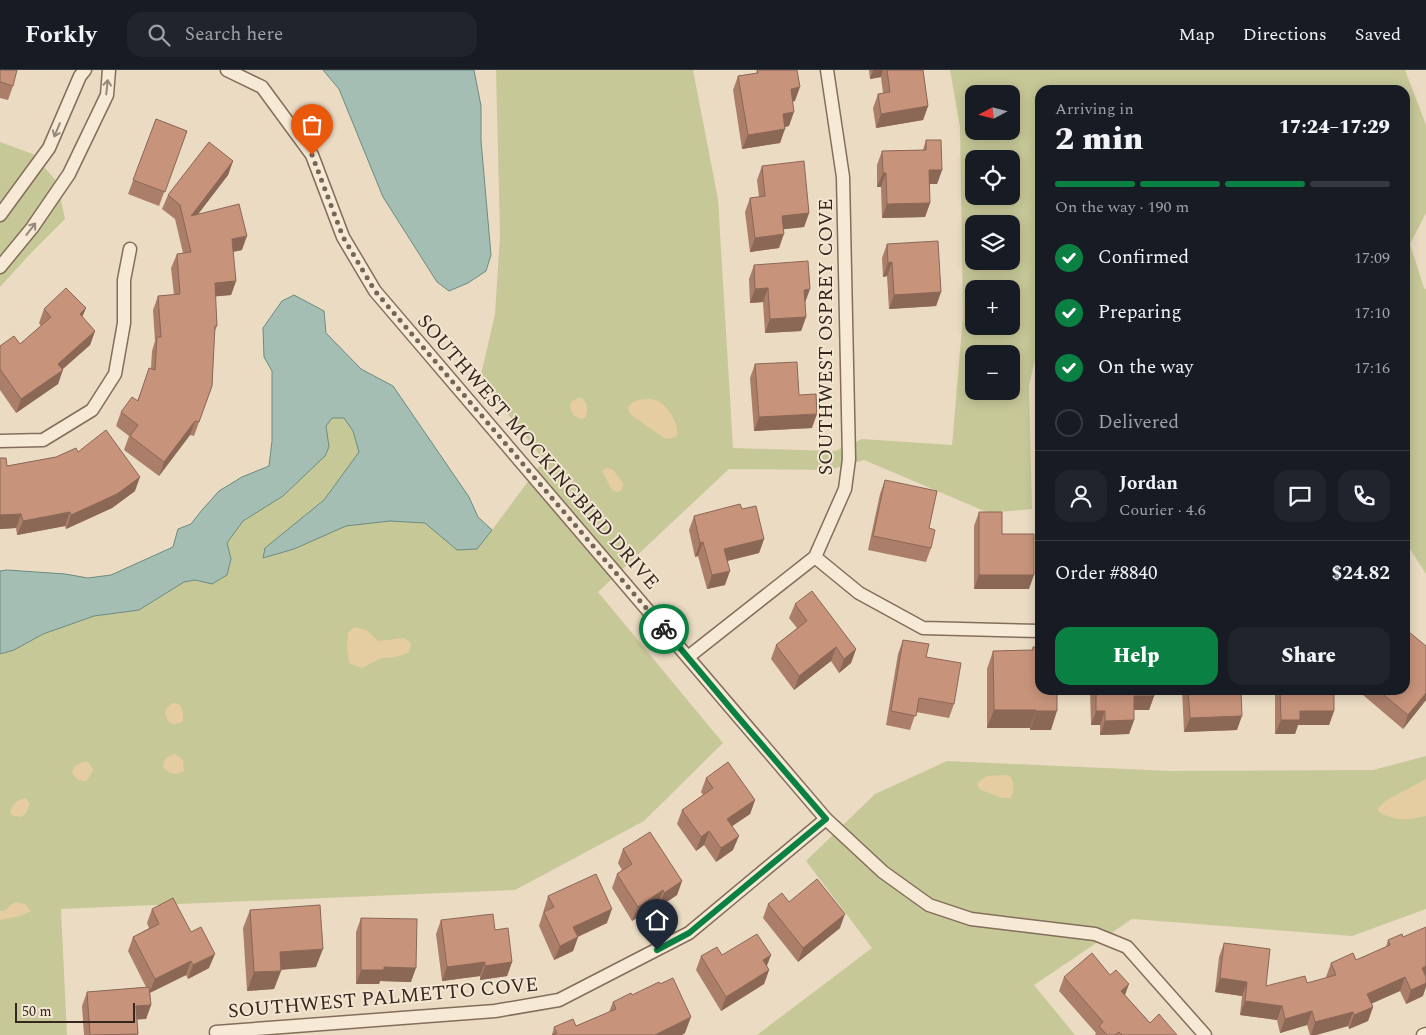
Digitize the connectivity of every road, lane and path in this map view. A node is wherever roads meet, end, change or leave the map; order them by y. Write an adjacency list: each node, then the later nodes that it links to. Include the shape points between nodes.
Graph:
1 (85, 70): 5 (street, one-way to 5, via 49,148)
2 (109, 70): 7 (street, one-way to 2, via 69,174 107,95)
3 (227, 70): 11 (street, SOUTHWEST MOCKINGBIRD DRIVE, via 262,87 312,155 343,237 375,291)
4 (827, 70): 9 (street, SOUTHWEST OSPREY COVE, via 843,177 849,459 845,489)
5 (0, 215)
6 (130, 249): 8 (street, via 124,280 124,323 114,374 92,410 43,440)
7 (0, 267)
8 (0, 441)
9 (815, 557): 10 (street, via 859,593 922,628); 11 (street, SOUTHWEST OSPREY COVE)
10 (1035, 631)
11 (688, 657): 12 (street, SOUTHWEST MOCKINGBIRD DRIVE)
12 (826, 819): 13 (street, SOUTHWEST PALMETTO COVE, via 689,933 559,1000 495,1011); 14 (street, SOUTHWEST MOCKINGBIRD DRIVE, via 883,872 929,905 971,919 1096,934 1128,947)
13 (216, 1032)
14 (1205, 1035)

